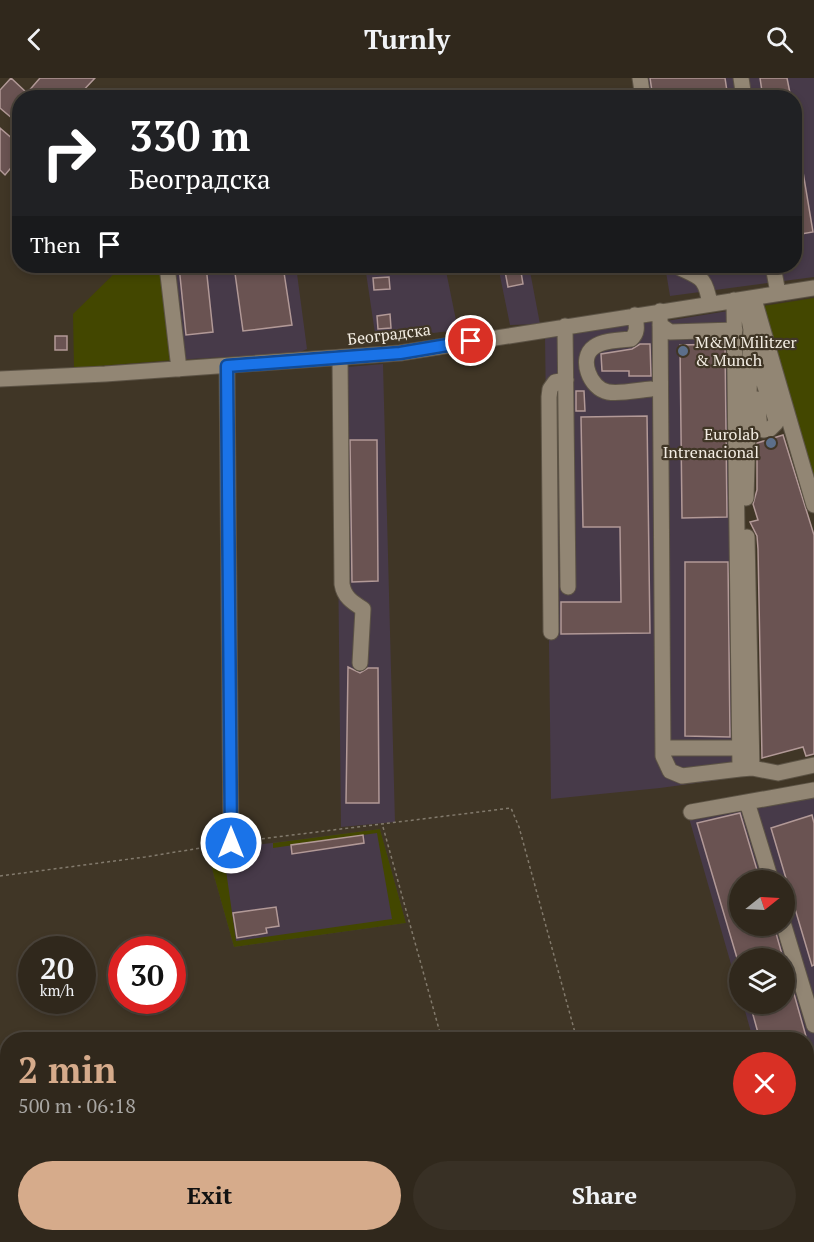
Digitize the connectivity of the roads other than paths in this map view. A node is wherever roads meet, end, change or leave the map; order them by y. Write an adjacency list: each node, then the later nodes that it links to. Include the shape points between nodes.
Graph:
1 (168, 273): 17 (street)
2 (690, 273): 7 (street, via 707,286)
3 (774, 273): 5 (street)
4 (814, 288): 5 (street, Београдска)
5 (778, 293): 6 (street, Београдска)
6 (744, 299): 7 (street, Београдска); 11 (street); 12 (street); 21 (street)
7 (710, 304): 9 (street, Београдска)
8 (635, 315): 9 (street, Београдска); 10 (street, Београдска); 15 (street, via 635,336 595,346 589,351)
9 (660, 318): 12 (street, via 670,332); 25 (street)
10 (566, 326): 14 (street, Београдска, via 400,353); 18 (street)
11 (751, 327): 13 (street); 28 (street, via 746,486)
12 (735, 330): 26 (street)
13 (757, 357)
14 (340, 358): 16 (street, Београдска); 24 (street, via 342,584 350,600 363,609)
15 (587, 363): 18 (street); 20 (street, via 593,381 607,392)
16 (227, 366): 17 (street, Београдска); 34 (street)
17 (179, 369): 19 (street, Београдска)
18 (566, 372): 22 (street); 23 (street, via 555,382 549,397)
19 (0, 379)
20 (651, 389)
21 (814, 505)
22 (568, 587)
23 (551, 632)
24 (360, 663)
25 (663, 748): 26 (street); 28 (street, via 667,767 676,775)
26 (738, 748): 28 (street)
27 (814, 765): 29 (street)
28 (746, 768): 29 (street)
29 (778, 773): 31 (street)
30 (814, 790): 31 (street)
31 (783, 796): 32 (street)
32 (747, 802): 33 (street); 35 (street)
33 (691, 812)
34 (231, 843)
35 (768, 870)
36 (787, 936): 37 (street)
37 (814, 1025)

